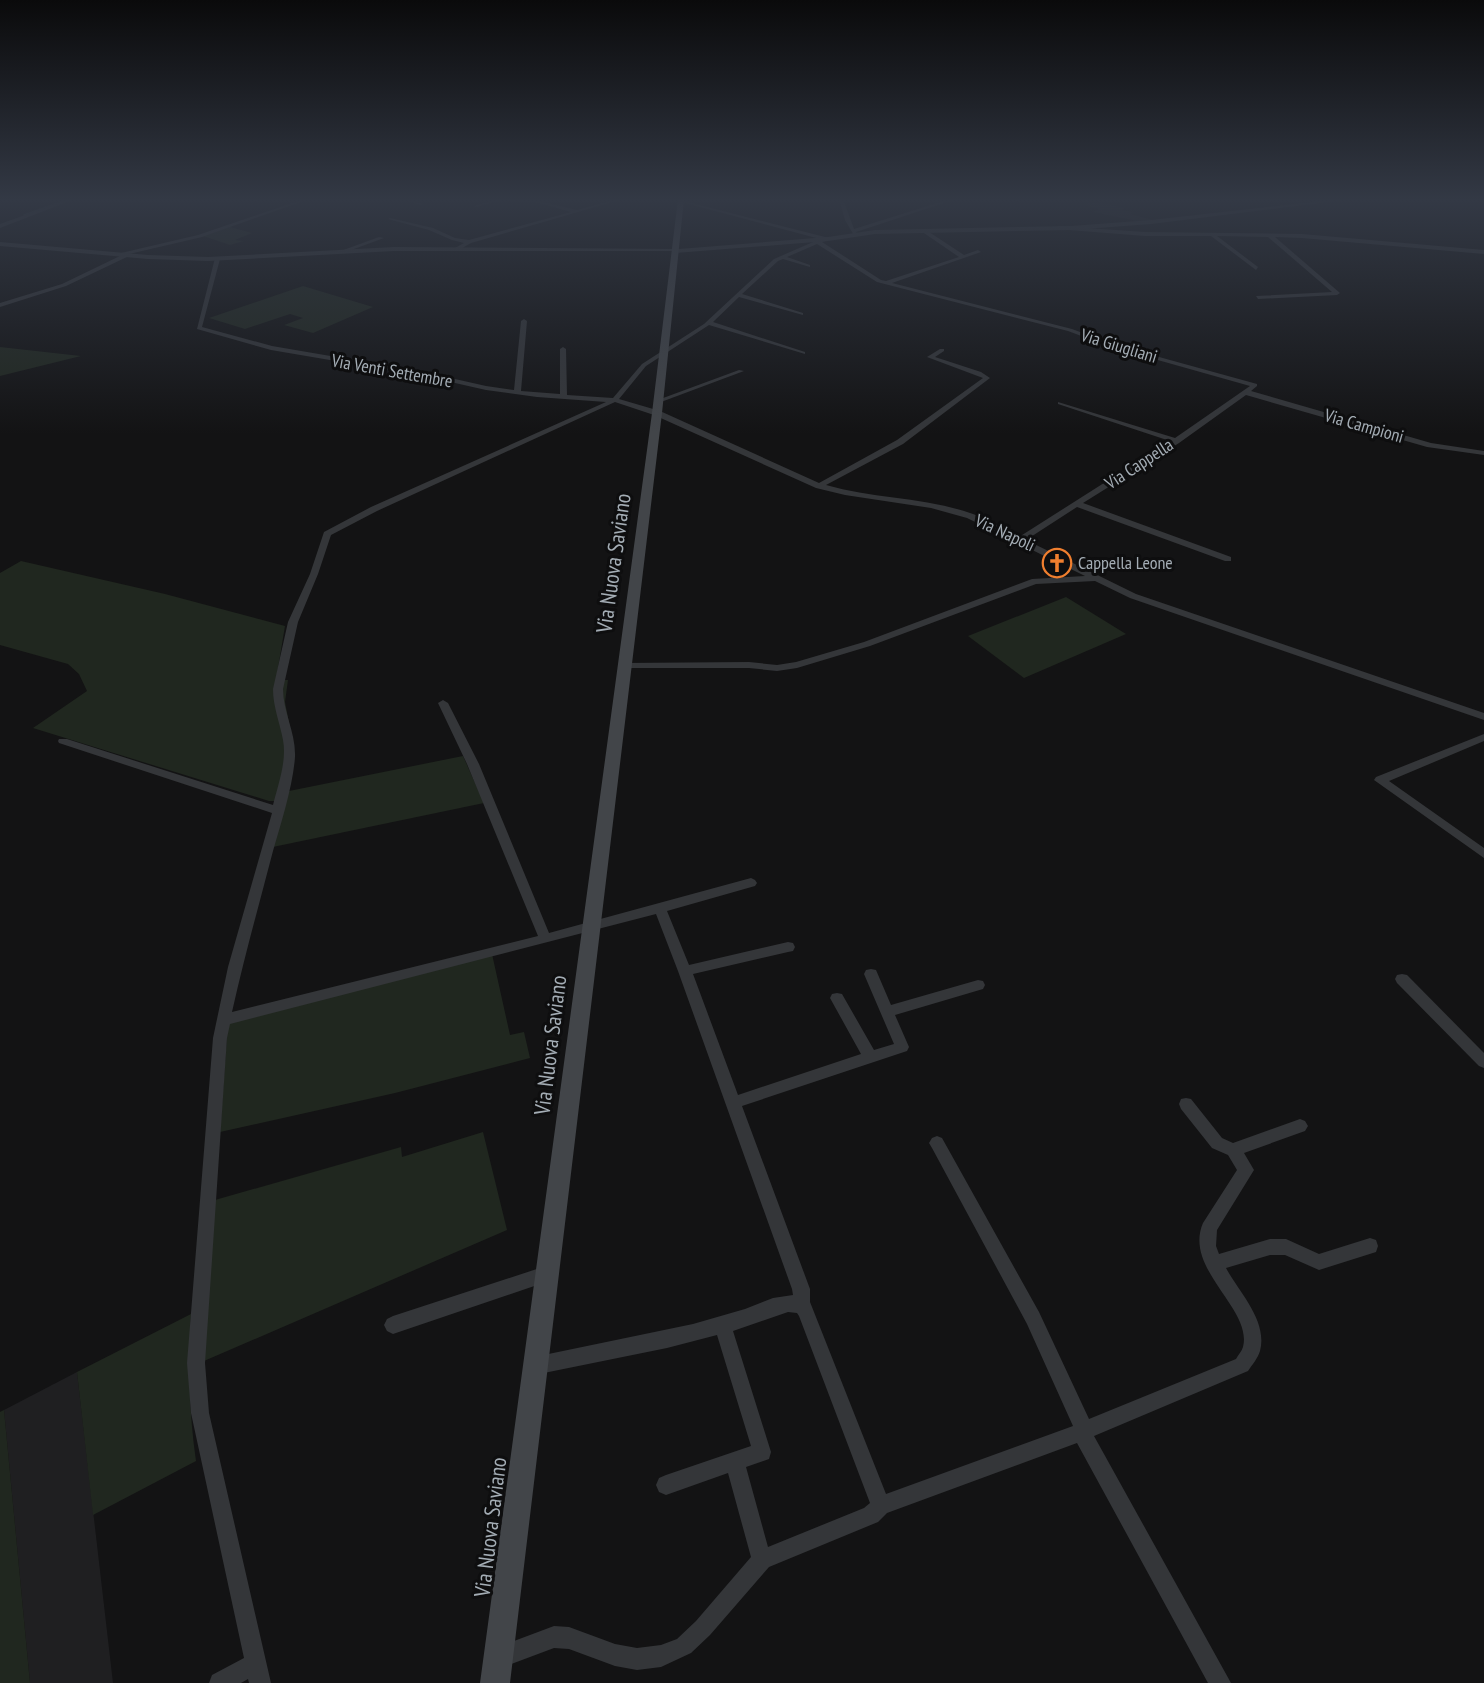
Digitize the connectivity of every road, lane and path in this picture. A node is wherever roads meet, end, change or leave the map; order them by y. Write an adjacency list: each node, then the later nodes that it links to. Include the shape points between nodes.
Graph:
1 (78, 278): 13 (street)
2 (212, 278): 23 (street, Via Venti Settembre, via 199,328 305,355)
3 (673, 278): 19 (main road, Via Nuova Saviano)
4 (757, 278): 9 (street)
5 (877, 278): 8 (street, Via Giugliani)
6 (901, 278): 8 (street)
7 (1320, 278): 10 (street, via 1337,292)
8 (885, 283): 22 (street, Via Giugliani, via 1070,330)
9 (738, 296): 14 (street); 16 (street)
10 (1282, 296): 11 (street); 12 (street, via 1289,301)
11 (1258, 297)
12 (1270, 302)
13 (0, 305)
14 (801, 314)
15 (524, 321): 23 (street)
16 (709, 323): 19 (street); 20 (street)
17 (563, 349): 25 (street)
18 (942, 350): 31 (street, via 930,357 987,378 900,442)
19 (664, 351): 26 (street, via 644,365); 28 (main road, Via Nuova Saviano)
20 (802, 353)
21 (741, 371): 28 (street)
22 (1255, 386): 24 (street, Via Cappella)
23 (517, 392): 25 (street, Via Venti Settembre)
24 (1245, 392): 29 (street, Via Cappella); 30 (street, Via Campioni, via 1430,445)
25 (564, 396): 26 (street, Via Venti Settembre)
26 (615, 400): 28 (street, Via Venti Settembre); 41 (street, via 327,534 293,622 278,689 290,759)
27 (1060, 403): 29 (street)
28 (658, 407): 31 (street, Via Napoli); 36 (main road, Via Nuova Saviano)
29 (1176, 441): 32 (street, Via Cappella)
30 (1484, 453)
31 (819, 486): 33 (street, Via Napoli, via 953,511)
32 (1077, 504): 33 (street, Via Cappella); 34 (street)
33 (1020, 540): 35 (street, Via Napoli)
34 (1228, 559)
35 (1096, 578): 36 (street, via 1035,581 867,644 797,665); 38 (street, Via Napoli, via 1133,596)
36 (623, 666): 45 (main road, Via Nuova Saviano)
37 (442, 703): 46 (street, via 473,764)
38 (1484, 717)
39 (1484, 737): 42 (street, via 1380,780)
40 (63, 741): 41 (street)
41 (278, 811): 54 (street)
42 (1484, 854)
43 (751, 883): 44 (street)
44 (660, 909): 45 (street); 48 (street)
45 (589, 928): 46 (street); 64 (main road, Via Nuova Saviano)
46 (545, 938): 54 (street)
47 (788, 947): 48 (street)
48 (685, 971): 57 (street)
49 (871, 974): 53 (street)
50 (1402, 979): 56 (street)
51 (978, 985): 53 (street)
52 (837, 998): 55 (street)
53 (887, 1012): 55 (street, via 902,1047)
54 (224, 1020): 75 (street, via 196,1363 200,1413)
55 (870, 1058): 57 (street)
56 (1484, 1062)
57 (733, 1103): 65 (street, via 801,1289)
58 (1185, 1104): 61 (street, via 1217,1143)
59 (1300, 1126): 61 (street)
60 (938, 1143): 69 (street, via 1033,1318)
61 (1233, 1150): 63 (street, via 1246,1170 1209,1228 1206,1238)
62 (1370, 1246): 63 (street, via 1319,1262 1286,1247 1270,1247)
63 (1213, 1264): 69 (street, via 1248,1320 1253,1334 1251,1357 1242,1365)
64 (546, 1274): 67 (street); 68 (main road, Via Nuova Saviano)
65 (802, 1305): 66 (street, via 787,1304); 72 (street)
66 (722, 1324): 68 (street); 70 (street, via 762,1452)
67 (393, 1325)
68 (534, 1365): 74 (main road, Via Nuova Saviano)
69 (1083, 1432): 72 (street); 78 (street)
70 (735, 1462): 71 (street); 73 (street)
71 (666, 1485)
72 (881, 1506): 73 (street, via 871,1515)
73 (762, 1560): 74 (street, via 697,1634 684,1646 661,1656 637,1659 554,1637)
74 (497, 1659): 77 (main road, Via Nuova Saviano)
75 (257, 1673): 76 (street)
76 (220, 1683)
77 (495, 1683)
78 (1220, 1683)

